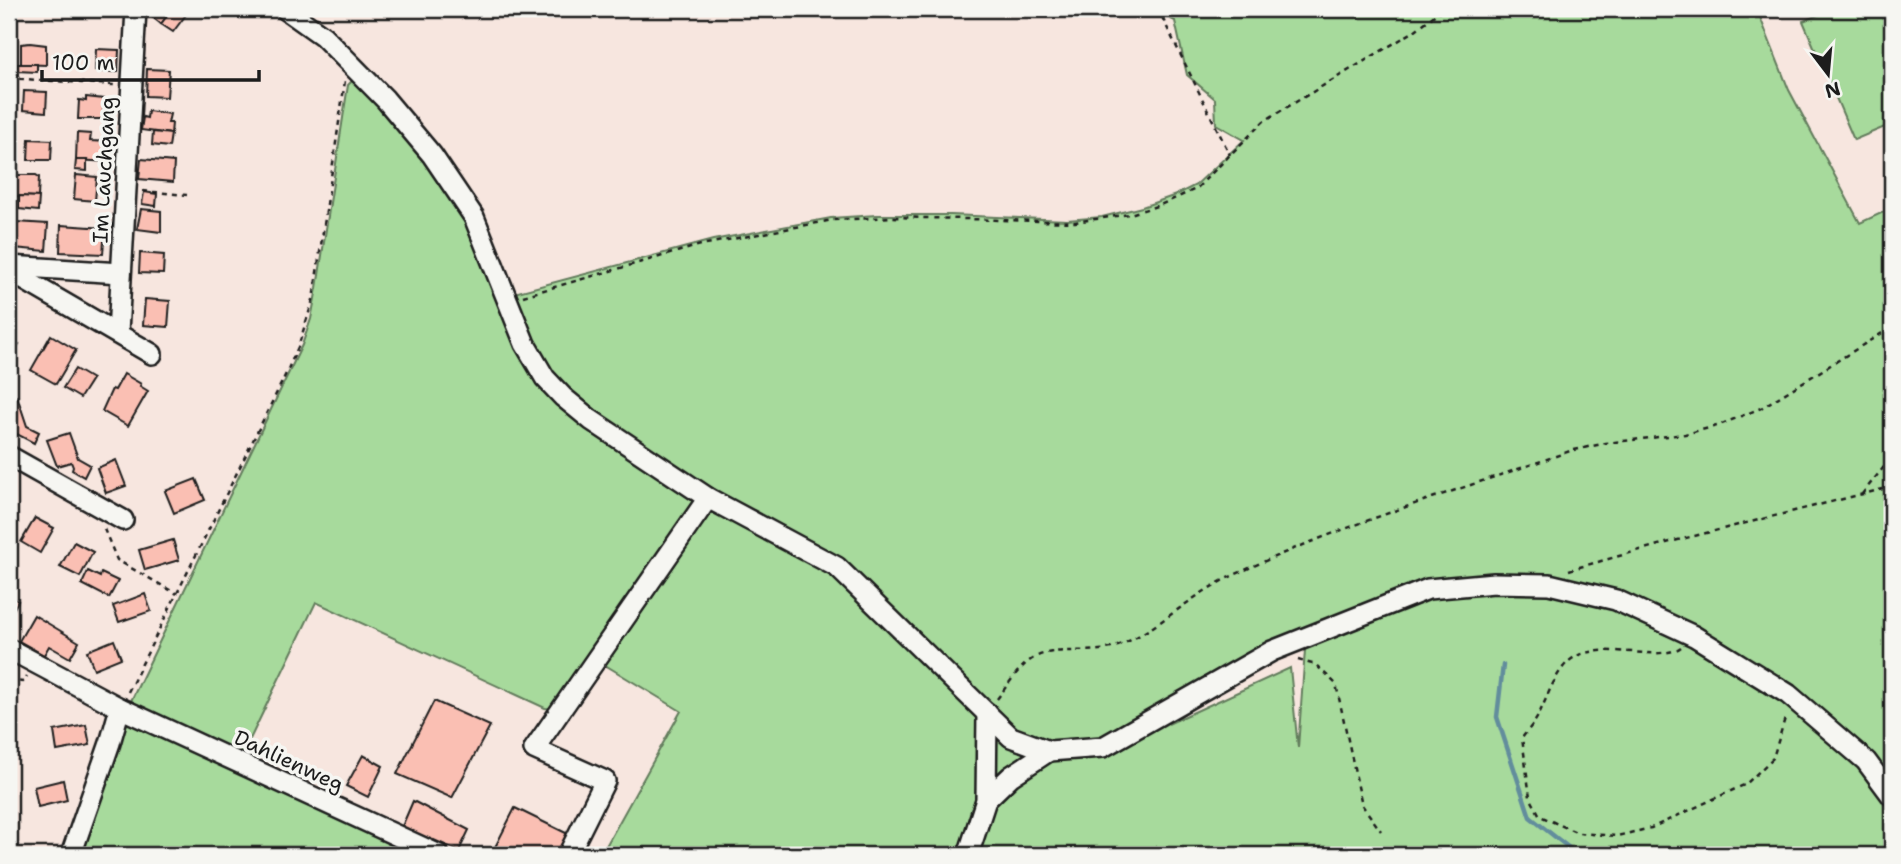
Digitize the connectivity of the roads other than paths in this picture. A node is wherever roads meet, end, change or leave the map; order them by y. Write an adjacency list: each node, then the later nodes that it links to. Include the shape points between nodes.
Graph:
1 (136, 9): 4 (street, Im Lauchgang)
2 (285, 9): 8 (street, via 323,36 432,155 474,217 506,301 545,378 591,420)
3 (9, 268): 4 (street); 5 (street)
4 (121, 273): 5 (street, Im Lauchgang)
5 (118, 333): 6 (street)
6 (152, 354)
7 (9, 456): 9 (street)
8 (708, 498): 12 (street, via 837,567); 18 (street, via 534,749 605,780)
9 (123, 520)
10 (9, 649): 11 (street, Dahlienweg)
11 (120, 708): 16 (street); 17 (street, Dahlienweg)
12 (987, 713): 13 (street, via 1011,737); 15 (street)
13 (1049, 751): 14 (street, via 1102,747 1272,651 1428,589 1549,584 1616,600 1695,636 1788,694 1866,761); 15 (street)
14 (1892, 796)
15 (985, 800): 19 (street)
16 (71, 855)
17 (439, 855)
18 (568, 855)
19 (968, 855)

